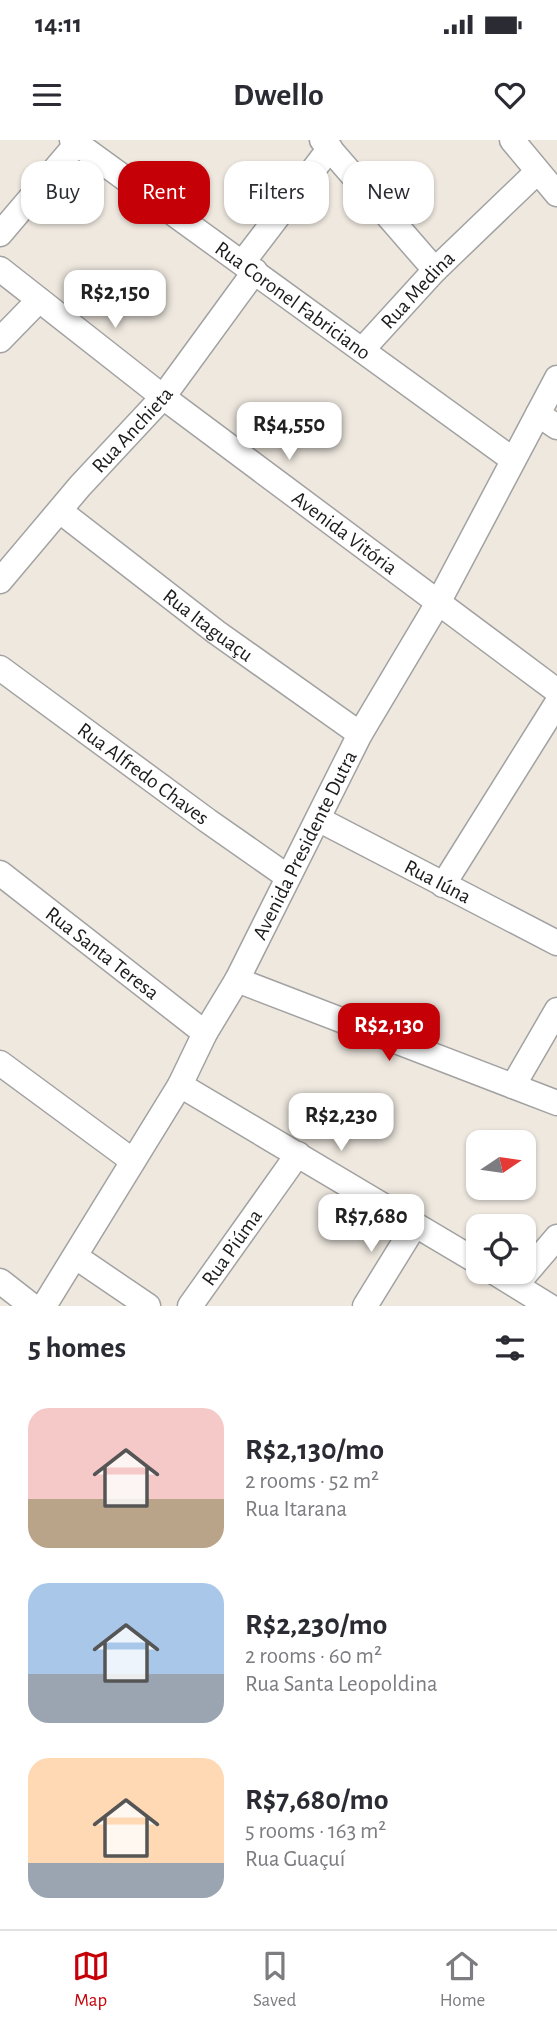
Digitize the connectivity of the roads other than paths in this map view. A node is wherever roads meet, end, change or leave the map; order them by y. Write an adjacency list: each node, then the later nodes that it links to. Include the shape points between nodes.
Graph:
1 (512, 140): 4 (street)
2 (77, 141): 6 (street); 7 (street, Rua Coronel Fabriciano)
3 (326, 144): 7 (street, Rua Anchieta); 9 (street)
4 (537, 172): 5 (street); 9 (street, Rua Medina)
5 (557, 194)
6 (0, 234)
7 (249, 266): 12 (street, Rua Coronel Fabriciano); 14 (street, Rua Anchieta)
8 (0, 269): 10 (street, Avenida Vitória)
9 (435, 270): 12 (street, Rua Medina)
10 (39, 300): 11 (street); 14 (street, Avenida Vitória)
11 (0, 340)
12 (362, 350): 16 (street, Rua Coronel Fabriciano)
13 (557, 378): 15 (street, Avenida Presidente Dutra)
14 (163, 397): 17 (street, Rua Anchieta); 19 (street, Avenida Vitória)
15 (548, 421): 16 (street, Avenida Presidente Dutra)
16 (513, 459): 19 (street, Avenida Presidente Dutra)
17 (60, 511): 18 (street, Rua Anchieta); 23 (street, Rua Itaguaçu, via 216,632)
18 (0, 581)
19 (438, 603): 21 (street, Avenida Vitória); 23 (street, Avenida Presidente Dutra)
20 (0, 668): 26 (street, Rua Alfredo Chaves)
21 (557, 691)
22 (557, 703): 27 (street)
23 (359, 734): 24 (street, Avenida Presidente Dutra)
24 (318, 820): 26 (street, Avenida Presidente Dutra); 27 (street, Rua Iúna)
25 (0, 873): 31 (street, Rua Santa Teresa)
26 (288, 877): 29 (street, Avenida Presidente Dutra)
27 (443, 885): 28 (street, Rua Iúna)
28 (557, 943)
29 (237, 980): 31 (street, Avenida Presidente Dutra); 34 (street)
30 (557, 1010): 34 (street)
31 (205, 1033): 33 (street, Avenida Presidente Dutra)
32 (0, 1063): 37 (street)
33 (180, 1085): 36 (street); 37 (street, Avenida Presidente Dutra)
34 (513, 1086): 35 (street)
35 (557, 1103)
36 (298, 1154): 38 (street); 47 (street, Rua Piúma)
37 (133, 1161): 41 (street, Avenida Presidente Dutra)
38 (415, 1225): 40 (street); 48 (street)
39 (557, 1237): 43 (street)
40 (466, 1255)
41 (76, 1257): 45 (street, Avenida Presidente Dutra); 46 (street)
42 (0, 1281): 44 (street)
43 (516, 1285): 49 (street)
44 (32, 1306)
45 (44, 1306)
46 (148, 1306)
47 (190, 1306)
48 (365, 1306)
49 (549, 1306)

